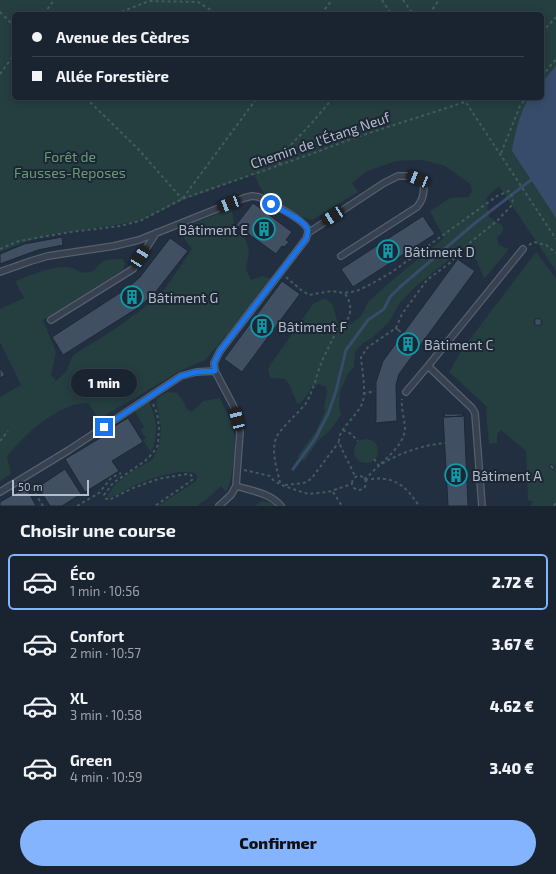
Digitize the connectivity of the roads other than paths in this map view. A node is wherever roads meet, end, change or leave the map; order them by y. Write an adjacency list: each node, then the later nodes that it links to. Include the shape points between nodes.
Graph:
1 (156, 233): 2 (lane, via 252,196 259,197 296,218 305,226); 5 (lane, via 114,246 36,259); 6 (lane, via 133,269)
2 (308, 233): 4 (lane, via 398,176 410,176 423,182 422,201 417,208); 8 (lane, via 220,351 214,363)
3 (523, 249): 7 (lane)
4 (341, 256)
5 (0, 272)
6 (51, 320)
7 (428, 366): 9 (lane); 14 (lane, via 475,413)
8 (215, 371): 10 (lane, via 234,407 240,432); 11 (lane, via 181,376)
9 (406, 392)
10 (236, 486): 12 (lane, via 231,495); 13 (lane, via 268,495)
11 (0, 492)
12 (219, 506)
13 (281, 506)
14 (482, 506)

